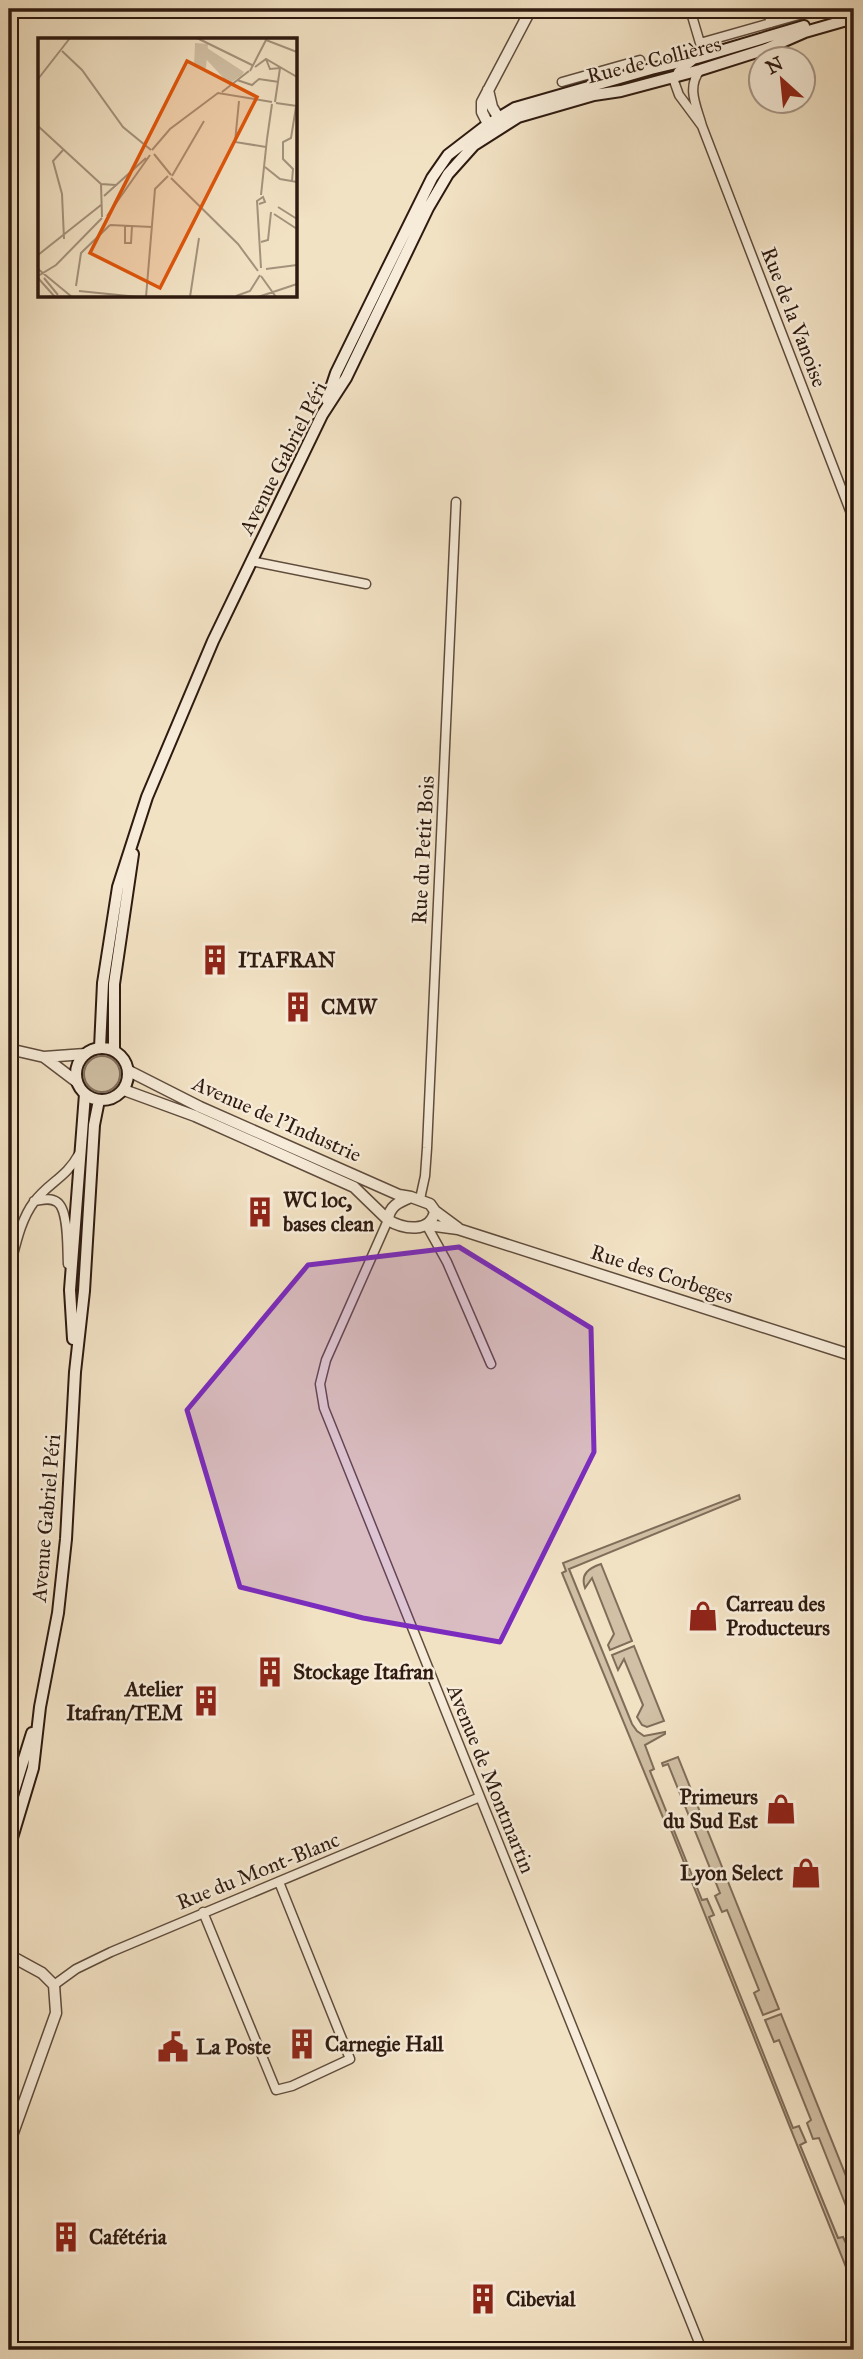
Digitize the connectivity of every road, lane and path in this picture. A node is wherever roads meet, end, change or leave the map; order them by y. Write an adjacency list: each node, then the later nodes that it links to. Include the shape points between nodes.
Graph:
1 (531, 9): 16 (street)
2 (767, 9): 7 (street)
3 (820, 9): 7 (street, Rue de Collières)
4 (854, 12): 9 (main road, Rue de Collières)
5 (692, 16): 8 (street, Rue de Collières, via 700,43)
6 (854, 18): 11 (main road, Rue de Collières, via 766,49)
7 (771, 23): 8 (street, Rue de Collières)
8 (736, 33): 9 (street, Rue de Collières)
9 (739, 46): 11 (main road, Rue de Collières)
10 (640, 60): 12 (street, Rue de Collières)
11 (699, 64): 13 (main road, Rue de Collières); 15 (main road, Rue de Collières); 18 (street, Rue de la Vanoise, via 693,98)
12 (602, 71): 14 (street, Rue de Collières); 15 (street, Rue de Collières)
13 (676, 76): 17 (main road, Rue de Collières); 18 (street, Rue de la Vanoise, via 679,95)
14 (562, 82)
15 (605, 82): 17 (main road, Rue de Collières, via 515,108)
16 (488, 90): 17 (street); 19 (street, via 482,112)
17 (501, 121): 19 (main road)
18 (702, 126): 24 (street, Rue de la Vanoise)
19 (490, 128): 20 (main road, via 448,155); 21 (main road, Avenue Gabriel Péri, via 448,174)
20 (384, 273): 21 (main road); 22 (main road)
21 (396, 278): 22 (main road, Avenue Gabriel Péri, via 346,378)
22 (321, 415): 25 (main road, Avenue Gabriel Péri)
23 (456, 502): 39 (street, Rue du Petit Bois, via 427,1148 425,1176)
24 (854, 521)
25 (251, 561): 26 (street); 27 (main road, Avenue Gabriel Péri, via 168,746)
26 (366, 584)
27 (135, 834): 28 (main road, Avenue Gabriel Péri, via 118,887 109,941); 30 (main road, Avenue Gabriel Péri, via 114,984)
28 (100, 1048): 30 (main road); 31 (main road)
29 (9, 1049): 32 (street)
30 (114, 1050): 33 (main road)
31 (85, 1054): 32 (street); 34 (main road, via 77,1067)
32 (44, 1057): 34 (street)
33 (129, 1071): 35 (main road); 39 (street, Avenue de l'Industrie, via 209,1111 399,1195)
34 (77, 1082): 36 (main road)
35 (124, 1090): 37 (main road); 42 (street, Avenue de l'Industrie, via 195,1116 354,1187)
36 (85, 1094): 37 (main road); 38 (main road, Avenue Gabriel Péri)
37 (99, 1100): 49 (main road, Avenue Gabriel Péri)
38 (81, 1151): 40 (street, via 72,1168); 46 (main road, Avenue Gabriel Péri)
39 (416, 1198): 41 (street, Rue des Corbeges); 42 (street, via 397,1203)
40 (34, 1201): 45 (street); 46 (street, via 54,1200 63,1210)
41 (435, 1212): 43 (street); 44 (street, Rue des Corbeges)
42 (387, 1220): 43 (street, Rue des Corbeges, via 406,1227); 51 (street, Avenue de Montmartin, via 326,1360 320,1384 324,1408)
43 (427, 1225): 44 (street, Rue des Corbeges); 48 (street)
44 (458, 1228): 47 (street, Rue des Corbeges)
45 (9, 1270)
46 (70, 1290): 49 (main road, Avenue Gabriel Péri)
47 (854, 1356)
48 (491, 1364)
49 (75, 1372): 50 (main road, Avenue Gabriel Péri, via 66,1539)
50 (40, 1707): 52 (main road, Avenue Gabriel Péri); 53 (main road, Avenue Gabriel Péri, via 33,1768)
51 (480, 1797): 54 (street, Rue du Mont-Blanc); 61 (street, Avenue de Montmartin)
52 (9, 1807)
53 (9, 1848)
54 (279, 1882): 55 (street, Rue du Mont-Blanc); 55 (street, via 350,2059 292,2086 276,2090)
55 (203, 1912): 59 (street, Rue du Mont-Blanc, via 87,1963)
56 (9, 1955): 58 (street)
57 (9, 1963): 58 (street)
58 (42, 1973): 59 (street)
59 (54, 1985): 60 (street, via 57,2013)
60 (9, 2144)
61 (702, 2350)

